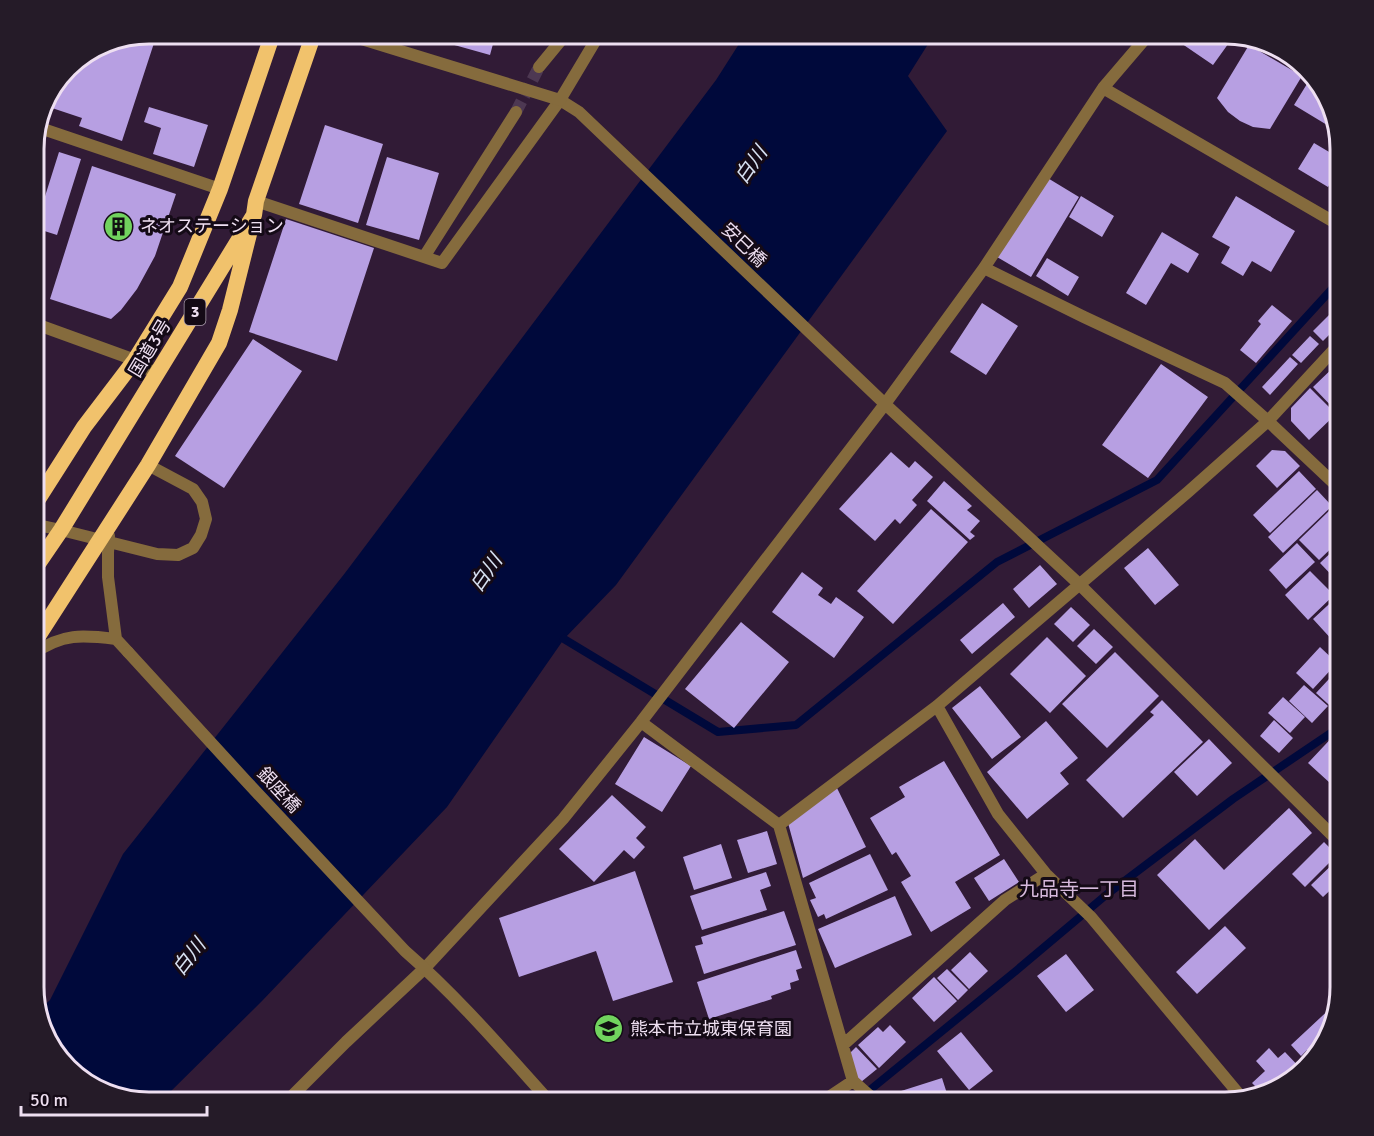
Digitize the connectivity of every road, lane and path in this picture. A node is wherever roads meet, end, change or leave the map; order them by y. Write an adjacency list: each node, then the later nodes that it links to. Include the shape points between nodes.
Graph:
1 (269, 44): 12 (highway, 国道3号 / 3)
2 (310, 44): 13 (highway, 国道3号 / 3)
3 (378, 44): 9 (street, 安巳橋)
4 (558, 44): 7 (street)
5 (593, 44): 9 (street)
6 (1141, 44): 8 (street)
7 (539, 67)
8 (1103, 88): 14 (street); 16 (street)
9 (560, 100): 15 (street, via 442,263); 21 (street, 安巳橋, via 579,112)
10 (516, 112): 15 (street)
11 (46, 130): 12 (street)
12 (220, 189): 19 (highway, 国道3号 / 3, via 180,287)
13 (255, 208): 15 (street); 20 (highway, 国道3号 / 3); 23 (highway, 3, via 219,343)
14 (1330, 220)
15 (424, 257)
16 (984, 268): 21 (street); 22 (street, via 1226,383)
17 (44, 327): 19 (street)
18 (1330, 354): 22 (street)
19 (135, 360): 20 (street); 25 (highway, 国道3号 / 3, via 84,427)
20 (157, 375): 27 (highway, 国道3号 / 3)
21 (885, 404): 30 (street, 安巳橋); 35 (street)
22 (1268, 421): 24 (street); 30 (street)
23 (148, 465): 27 (street, via 193,489 202,502 206,519 193,548 178,555 157,554); 28 (highway, 3, via 111,523)
24 (1330, 480)
25 (44, 490)
26 (44, 526): 27 (street)
27 (61, 530): 29 (highway, 国道3号 / 3)
28 (101, 551): 31 (highway, 3); 32 (street)
29 (44, 555)
30 (1080, 584): 34 (street); 37 (street, 安巳橋)
31 (44, 629)
32 (116, 639): 33 (street, via 69,637); 39 (street, 銀座橋)
33 (44, 646)
34 (937, 706): 36 (street); 38 (street, via 998,814)
35 (641, 722): 36 (street); 39 (street, via 563,819)
36 (778, 825): 40 (street)
37 (1330, 833)
38 (1046, 874): 40 (street, via 1005,900); 42 (street, via 1091,917)
39 (424, 968): 43 (street); 44 (street, 銀座橋)
40 (843, 1045): 41 (street)
41 (853, 1081): 45 (street); 46 (street)
42 (1236, 1092)
43 (295, 1093)
44 (542, 1093)
45 (835, 1093)
46 (867, 1093)

